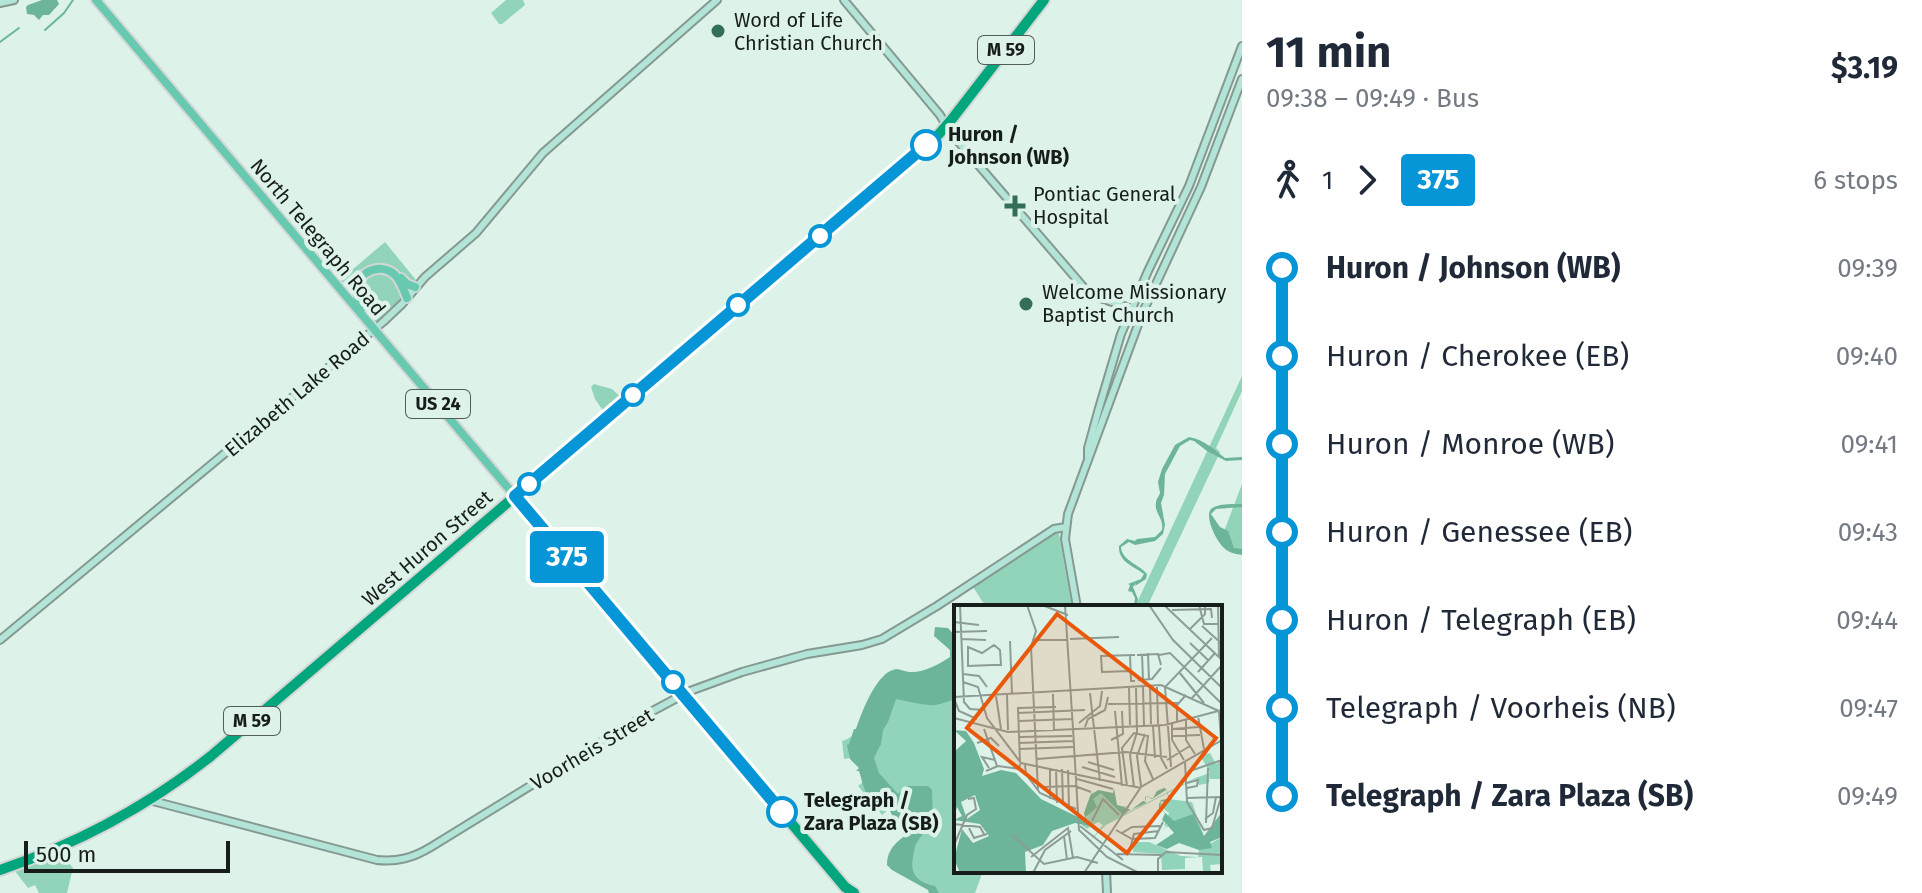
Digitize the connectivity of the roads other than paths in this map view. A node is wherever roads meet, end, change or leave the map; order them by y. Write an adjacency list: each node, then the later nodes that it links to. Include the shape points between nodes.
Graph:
1 (14, 0): 6 (main road)
2 (96, 0): 17 (main road, North Telegraph Road / US 24)
3 (717, 0): 16 (main road, Elizabeth Lake Road, via 543,153 476,233)
4 (844, 0): 11 (main road)
5 (1044, 0): 11 (highway, West Huron Street / M 59)
6 (0, 1)
7 (1242, 46): 8 (main road)
8 (1240, 54): 10 (main road)
9 (1242, 77): 12 (main road)
10 (1220, 106): 12 (main road, via 1209,141); 13 (main road)
11 (947, 126): 20 (main road, via 1086,290); 27 (highway, West Huron Street / M 59)
12 (1217, 145): 14 (main road)
13 (1189, 186): 14 (main road, via 1197,188); 15 (main road)
14 (1187, 219): 18 (main road)
15 (1158, 250): 18 (main road, via 1144,284); 20 (main road)
16 (415, 287): 17 (main road, via 377,265); 19 (main road, Elizabeth Lake Road)
17 (342, 290): 21 (main road, North Telegraph Road / US 24)
18 (1152, 290): 24 (main road)
19 (407, 298): 21 (main road, via 392,273 366,272 356,292); 22 (main road, Elizabeth Lake Road)
20 (1131, 309): 23 (main road); 24 (main road, via 1137,319)
21 (367, 320): 22 (main road, North Telegraph Road / US 24)
22 (375, 329): 27 (main road, North Telegraph Road / US 24); 30 (main road, Elizabeth Lake Road)
23 (1121, 334): 25 (main road, via 1116,355); 26 (main road)
24 (1128, 349): 25 (main road)
25 (1125, 358): 26 (main road)
26 (1102, 410): 28 (main road)
27 (515, 496): 31 (highway, US 24); 32 (highway, West Huron Street / M 59, via 220,748)
28 (1066, 527): 29 (main road); 31 (main road, Voorheis Street, via 1054,529 882,639 742,672)
29 (1077, 605)
30 (0, 640)
31 (683, 695): 32 (main road, Voorheis Street, via 423,852 399,860 367,858); 35 (highway, US 24)
32 (149, 800): 33 (highway, West Huron Street / M 59, via 70,843)
33 (0, 870)
34 (1106, 873): 36 (main road)
35 (848, 891)
36 (1107, 893)

